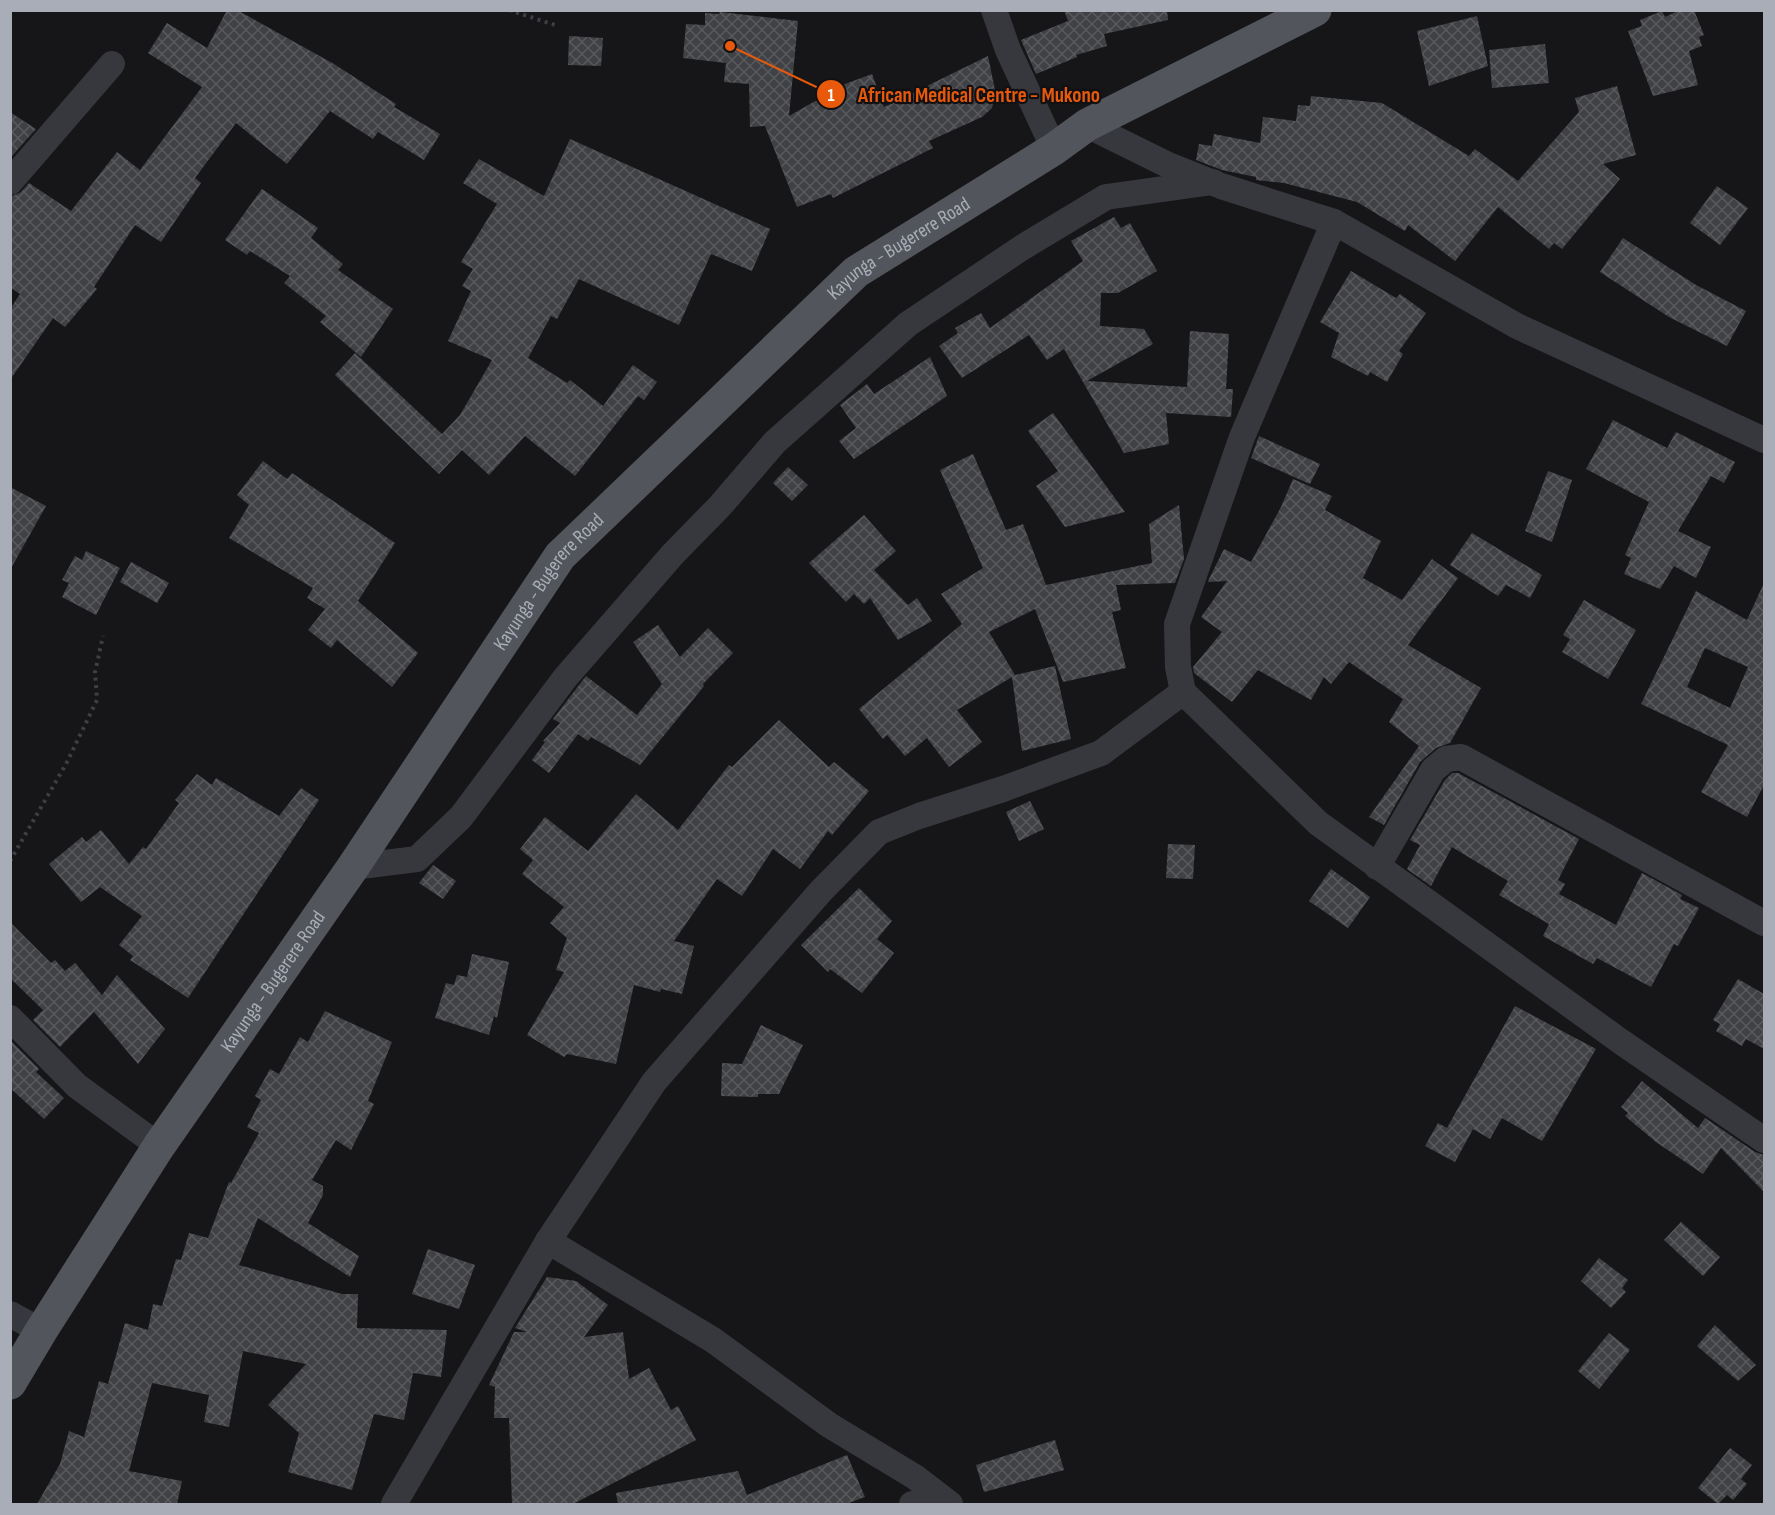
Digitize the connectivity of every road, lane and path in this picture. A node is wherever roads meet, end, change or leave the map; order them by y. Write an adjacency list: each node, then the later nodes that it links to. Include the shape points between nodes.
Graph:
1 (509, 10): 4 (path)
2 (994, 10): 7 (street)
3 (1315, 10): 6 (main road, Kayunga - Bugerere Road)
4 (555, 25)
5 (112, 64): 8 (street)
6 (1087, 125): 7 (main road, Kayunga - Bugerere Road); 9 (street)
7 (1054, 149): 15 (main road, Kayunga - Bugerere Road, via 856,272 560,556)
8 (10, 182)
9 (1213, 183): 10 (street); 15 (street, via 1106,196 908,324 775,442 673,554 565,678 461,817 417,859)
10 (1334, 222): 11 (street, via 1516,326); 13 (street, via 1242,437 1177,624)
11 (1764, 440)
12 (103, 636): 14 (path, via 95,672 97,700 66,764)
13 (1183, 692): 16 (street, via 1318,823); 21 (street, via 1101,753 879,832 821,891 654,1082)
14 (10, 861)
15 (353, 867): 20 (main road, Kayunga - Bugerere Road)
16 (1377, 867): 17 (street, via 1433,770 1446,759 1461,757); 19 (street)
17 (1764, 923)
18 (10, 1018): 20 (street, via 77,1086)
19 (1764, 1140)
20 (159, 1146): 23 (main road, Kayunga - Bugerere Road)
21 (548, 1241): 25 (street, via 712,1340 829,1425 915,1477); 26 (street)
22 (10, 1314): 23 (street)
23 (41, 1330): 24 (main road, Kayunga - Bugerere Road)
24 (10, 1383)
25 (945, 1501): 27 (street)
26 (394, 1504)
27 (912, 1504)

